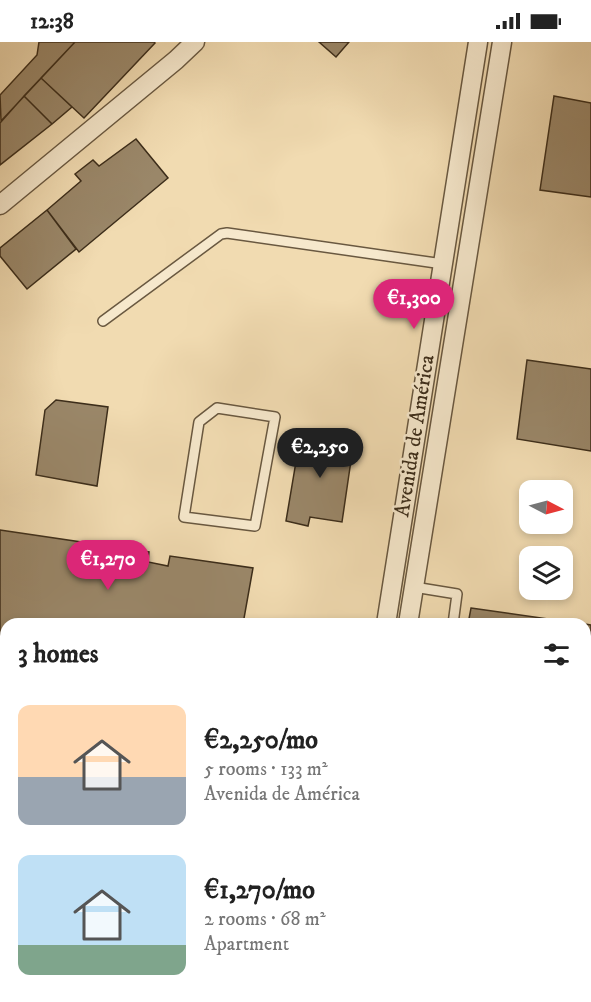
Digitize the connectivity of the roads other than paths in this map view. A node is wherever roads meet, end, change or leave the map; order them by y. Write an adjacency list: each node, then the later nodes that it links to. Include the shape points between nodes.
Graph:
1 (195, 42): 4 (street)
2 (478, 42): 5 (street, Avenida de América)
3 (502, 42): 8 (street, Avenida de América)
4 (0, 205)
5 (443, 264): 6 (lane, via 221,234); 9 (street, Avenida de América)
6 (103, 321)
7 (184, 517): 7 (lane, via 255,526 275,417 217,408 199,422)
8 (414, 587): 10 (street, Avenida de América); 11 (lane, via 457,594)
9 (387, 618)
10 (409, 618)
11 (454, 618)

